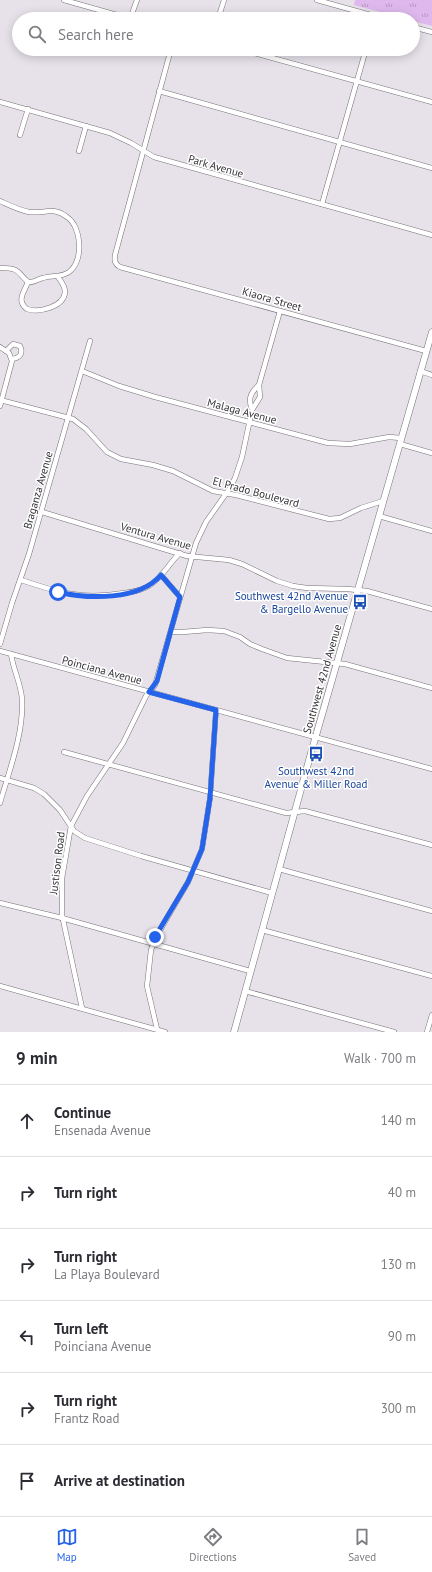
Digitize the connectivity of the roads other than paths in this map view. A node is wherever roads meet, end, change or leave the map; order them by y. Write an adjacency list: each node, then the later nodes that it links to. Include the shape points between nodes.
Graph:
1 (64, 0): 5 (street)
2 (137, 0): 6 (street)
3 (224, 0): 7 (street)
4 (317, 0): 8 (street)
5 (106, 12)
6 (133, 12)
7 (220, 12)
8 (356, 12)
9 (420, 29): 10 (street)
10 (432, 32)
11 (169, 56): 15 (street)
12 (265, 56): 14 (street)
13 (364, 56): 14 (street)
14 (357, 82): 17 (street); 21 (street)
15 (159, 92): 21 (street); 22 (street)
16 (0, 102): 18 (street, Park Avenue)
17 (432, 102)
18 (28, 109): 19 (street, Park Avenue); 20 (street)
19 (86, 126): 22 (street, Park Avenue, via 116,135); 23 (street)
20 (20, 136)
21 (339, 142): 24 (street); 26 (street)
22 (143, 151): 26 (street, Park Avenue, via 162,160); 31 (street, Kiaora Street, via 115,263 120,267)
23 (79, 152)
24 (432, 168)
25 (0, 201): 29 (street, via 31,212 56,211 72,221 78,235 78,257 72,270)
26 (322, 204): 27 (street, Park Avenue)
27 (432, 235)
28 (0, 268): 30 (street, via 17,270)
29 (58, 277): 30 (street, via 44,277 32,283); 30 (street, via 64,288 64,296 54,305 39,310 27,309 22,302)
30 (28, 282)
31 (280, 311): 36 (street, Kiaora Street); 41 (street)
32 (432, 332): 36 (main road, Southwest 42nd Avenue)
33 (90, 341): 38 (street, Braganza Avenue)
34 (0, 347): 35 (street)
35 (6, 350): 37 (street); 37 (street, via 13,344 20,346 21,355)
36 (426, 351): 39 (main road, Southwest 42nd Avenue)
37 (12, 359): 42 (street)
38 (82, 371): 45 (street, Braganza Avenue); 46 (street, Malaga Avenue, via 128,389)
39 (420, 371): 40 (street); 47 (main road, Southwest 42nd Avenue)
40 (432, 375)
41 (259, 385): 44 (street, via 260,397); 44 (street, via 250,397)
42 (1, 400): 43 (street); 45 (street, El Prado Boulevard)
43 (0, 406)
44 (252, 410): 46 (street, Justison Road)
45 (68, 418): 49 (street, El Prado Boulevard, via 81,424 114,456 168,469 213,492); 51 (street, Braganza Avenue)
46 (249, 423): 47 (street, Malaga Avenue, via 334,444 350,444 389,437); 49 (street, Justison Road, via 241,463)
47 (400, 441): 48 (street, Malaga Avenue); 50 (main road, Southwest 42nd Avenue)
48 (432, 453)
49 (227, 494): 50 (street, El Prado Boulevard, via 329,519 340,518); 55 (street, Justison Road, via 202,529)
50 (383, 501): 52 (main road, Southwest 42nd Avenue)
51 (42, 512): 54 (street, Ventura Avenue); 57 (street, Braganza Avenue)
52 (379, 516): 53 (street); 58 (main road, Southwest 42nd Avenue)
53 (432, 532)
54 (180, 553): 55 (street, Ventura Avenue); 56 (street)
55 (192, 556): 58 (street, Ventura Avenue, via 229,560 296,587); 59 (street, Justison Road)
56 (161, 575): 57 (street, via 141,590 94,597 67,594); 59 (street)
57 (21, 580): 62 (street, Braganza Avenue)
58 (358, 590): 60 (street, Ventura Avenue); 65 (main road, Southwest 42nd Avenue)
59 (180, 597): 61 (street, Justison Road)
60 (432, 609)
61 (171, 632): 65 (street, via 224,631 258,648 282,656); 67 (street, Justison Road, via 157,681)
62 (0, 644)
63 (0, 651): 64 (street, Poinciana Avenue)
64 (11, 654): 67 (street, Poinciana Avenue); 74 (street, via 21,692 22,710 18,738)
65 (337, 663): 66 (street); 69 (main road, Southwest 42nd Avenue)
66 (432, 688)
67 (149, 692): 68 (street, Poinciana Avenue); 71 (street, Justison Road, via 124,743)
68 (216, 710): 69 (street, Poinciana Avenue); 75 (street)
69 (315, 737): 72 (street, Poinciana Avenue); 77 (main road, Southwest 42nd Avenue)
70 (64, 752): 71 (street)
71 (109, 765): 75 (street); 78 (street, Justison Road, via 86,796)
72 (432, 769)
73 (0, 778): 74 (street)
74 (6, 780): 76 (street); 78 (street, via 34,788 44,794)
75 (210, 792): 77 (street, via 286,813); 81 (street, via 205,837)
76 (0, 803)
77 (295, 812): 79 (street, via 305,811); 80 (main road, Southwest 42nd Avenue)
78 (71, 826): 81 (street, via 77,834 90,840); 85 (street, Justison Road, via 62,878)
79 (432, 846)
80 (279, 869): 82 (main road, Southwest 42nd Avenue); 84 (street)
81 (194, 871): 82 (street); 87 (street)
82 (272, 893): 86 (main road, Southwest 42nd Avenue)
83 (0, 903): 85 (street)
84 (432, 911)
85 (62, 918): 87 (street); 92 (street, Justison Road)
86 (262, 930): 88 (main road, Southwest 42nd Avenue); 89 (street)
87 (153, 944): 88 (street); 94 (street, via 147,986)
88 (250, 971): 91 (main road, Southwest 42nd Avenue)
89 (432, 976)
90 (0, 986): 92 (street)
91 (245, 991): 96 (main road, Southwest 42nd Avenue); 97 (street)
92 (82, 1008): 94 (street)
93 (432, 1015): 98 (street)
94 (156, 1030): 95 (street)
95 (165, 1032)
96 (234, 1032)
97 (394, 1032)
98 (427, 1032)

